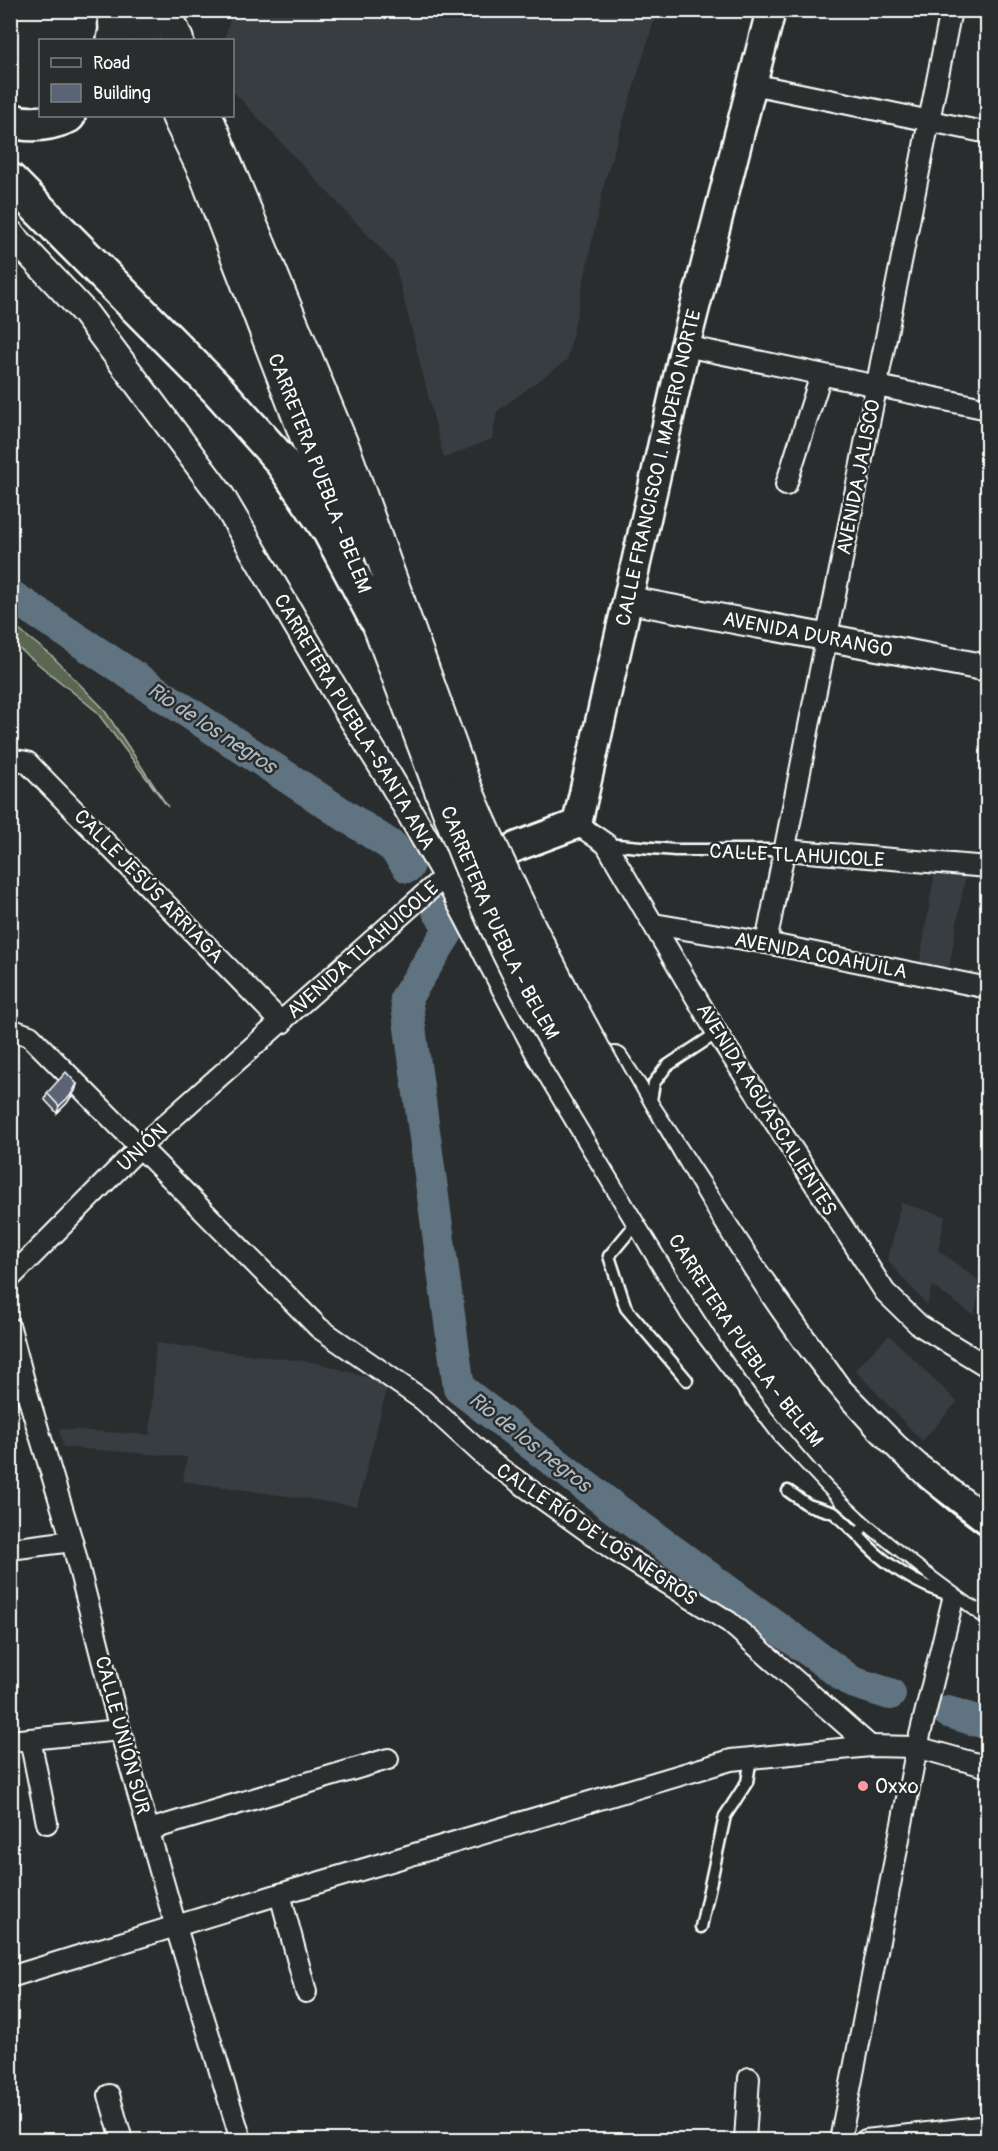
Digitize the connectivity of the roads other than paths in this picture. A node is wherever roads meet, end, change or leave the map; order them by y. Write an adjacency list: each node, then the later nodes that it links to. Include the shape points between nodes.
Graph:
1 (115, 10): 5 (highway)
2 (129, 10): 6 (main road)
3 (771, 10): 7 (main road, CALLE FRANCISCO I. MADERO NORTE)
4 (951, 10): 12 (street, AVENIDA JALISCO)
5 (114, 39)
6 (143, 39)
7 (752, 84): 12 (street); 16 (main road, CALLE FRANCISCO I. MADERO NORTE)
8 (66, 117): 11 (highway, via 51,123 22,124)
9 (178, 117): 22 (main road, CARRETERA PUEBLA - BELEM, via 205,172)
10 (206, 117): 26 (main road, CARRETERA PUEBLA - BELEM, via 344,450)
11 (10, 120)
12 (928, 121): 13 (street); 18 (street, AVENIDA JALISCO)
13 (987, 133)
14 (10, 180): 22 (highway, via 219,391 279,458 330,532)
15 (10, 233): 31 (street, CARRETERA PUEBLA-SANTA ANA, via 85,314 220,494)
16 (685, 346): 17 (street); 21 (main road, CALLE FRANCISCO I. MADERO NORTE)
17 (821, 375): 18 (street); 20 (street)
18 (876, 386): 19 (street); 23 (street, AVENIDA JALISCO)
19 (987, 409)
20 (786, 485)
21 (629, 600): 23 (street, AVENIDA DURANGO); 27 (main road, CALLE FRANCISCO I. MADERO NORTE)
22 (375, 617): 26 (main road, CARRETERA PUEBLA - BELEM)
23 (827, 636): 24 (street, AVENIDA DURANGO); 29 (street, AVENIDA JALISCO)
24 (987, 668)
25 (10, 759): 36 (street, CALLE JESÚS ARRIAGA, via 27,762)
26 (454, 790): 35 (main road, CARRETERA PUEBLA - BELEM, bridge, via 497,863); 54 (main road, CARRETERA PUEBLA - BELEM, bridge, via 465,855 535,1003 674,1236 771,1384 831,1457 888,1512)
27 (577, 824): 28 (street, AVENIDA AGUASCALIENTES); 31 (main road, AVENIDA TLAHUICOLE)
28 (606, 844): 29 (lane, CALLE TLAHUICOLE, via 675,850); 32 (street, AVENIDA AGUASCALIENTES)
29 (784, 850): 30 (street, CALLE TLAHUICOLE); 33 (street, AVENIDA JALISCO)
30 (987, 867)
31 (447, 877): 36 (street, AVENIDA TLAHUICOLE); 41 (street, CARRETERA PUEBLA-SANTA ANA, via 541,1056)
32 (654, 924): 33 (street, AVENIDA COAHUILA); 38 (street, AVENIDA AGUASCALIENTES)
33 (766, 943): 34 (street, AVENIDA COAHUILA)
34 (987, 988)
35 (570, 1007): 39 (street, via 604,1043); 53 (main road, CARRETERA PUEBLA - BELEM, bridge, via 695,1226 757,1324 810,1396 861,1455)
36 (282, 1023): 40 (street, UNIÓN)
37 (10, 1029): 40 (street, CALLE RÍO DE LOS NEGROS, via 30,1036)
38 (717, 1033): 39 (lane, via 667,1066 654,1083); 44 (street, AVENIDA AGUASCALIENTES, via 885,1293 919,1325)
39 (649, 1113): 46 (street, via 754,1272 838,1389)
40 (141, 1146): 42 (street, UNIÓN); 59 (street, CALLE RÍO DE LOS NEGROS, via 319,1328 423,1400 491,1462 557,1510 729,1622)
41 (639, 1220): 45 (lane, via 609,1256 626,1308); 49 (street, CARRETERA PUEBLA-SANTA ANA, via 695,1314 785,1431 848,1497)
42 (10, 1278)
43 (10, 1328): 50 (street, CALLE UNIÓN SUR)
44 (987, 1367)
45 (687, 1380)
46 (919, 1468): 48 (street); 49 (street, via 924,1487 915,1515 901,1524)
47 (788, 1491): 49 (lane, via 808,1505)
48 (987, 1521)
49 (869, 1526): 55 (street, CARRETERA PUEBLA-SANTA ANA)
50 (72, 1541): 51 (street); 57 (street, CALLE UNIÓN SUR)
51 (10, 1549)
52 (987, 1552): 55 (street, via 970,1562 959,1576)
53 (987, 1560)
54 (987, 1588)
55 (954, 1592): 56 (street, CARRETERA PUEBLA-SANTA ANA); 60 (street)
56 (987, 1611)
57 (120, 1730): 58 (street); 65 (street, CALLE UNIÓN SUR)
58 (20, 1740): 64 (street)
59 (870, 1746): 60 (street); 61 (street)
60 (917, 1746): 63 (street); 77 (street)
61 (751, 1758): 66 (street, via 731,1760); 68 (lane, via 747,1782 725,1816)
62 (388, 1759): 65 (street)
63 (987, 1767)
64 (46, 1823)
65 (149, 1830): 67 (street, CALLE UNIÓN SUR)
66 (280, 1894): 67 (street); 70 (street)
67 (176, 1927): 69 (street); 75 (street, CALLE UNIÓN SUR)
68 (701, 1927)
69 (10, 1977)
70 (306, 1992)
71 (749, 2078): 76 (street)
72 (109, 2095): 74 (street)
73 (987, 2126): 78 (street)
74 (122, 2140)
75 (241, 2140)
76 (745, 2140)
77 (840, 2140)
78 (866, 2140)

